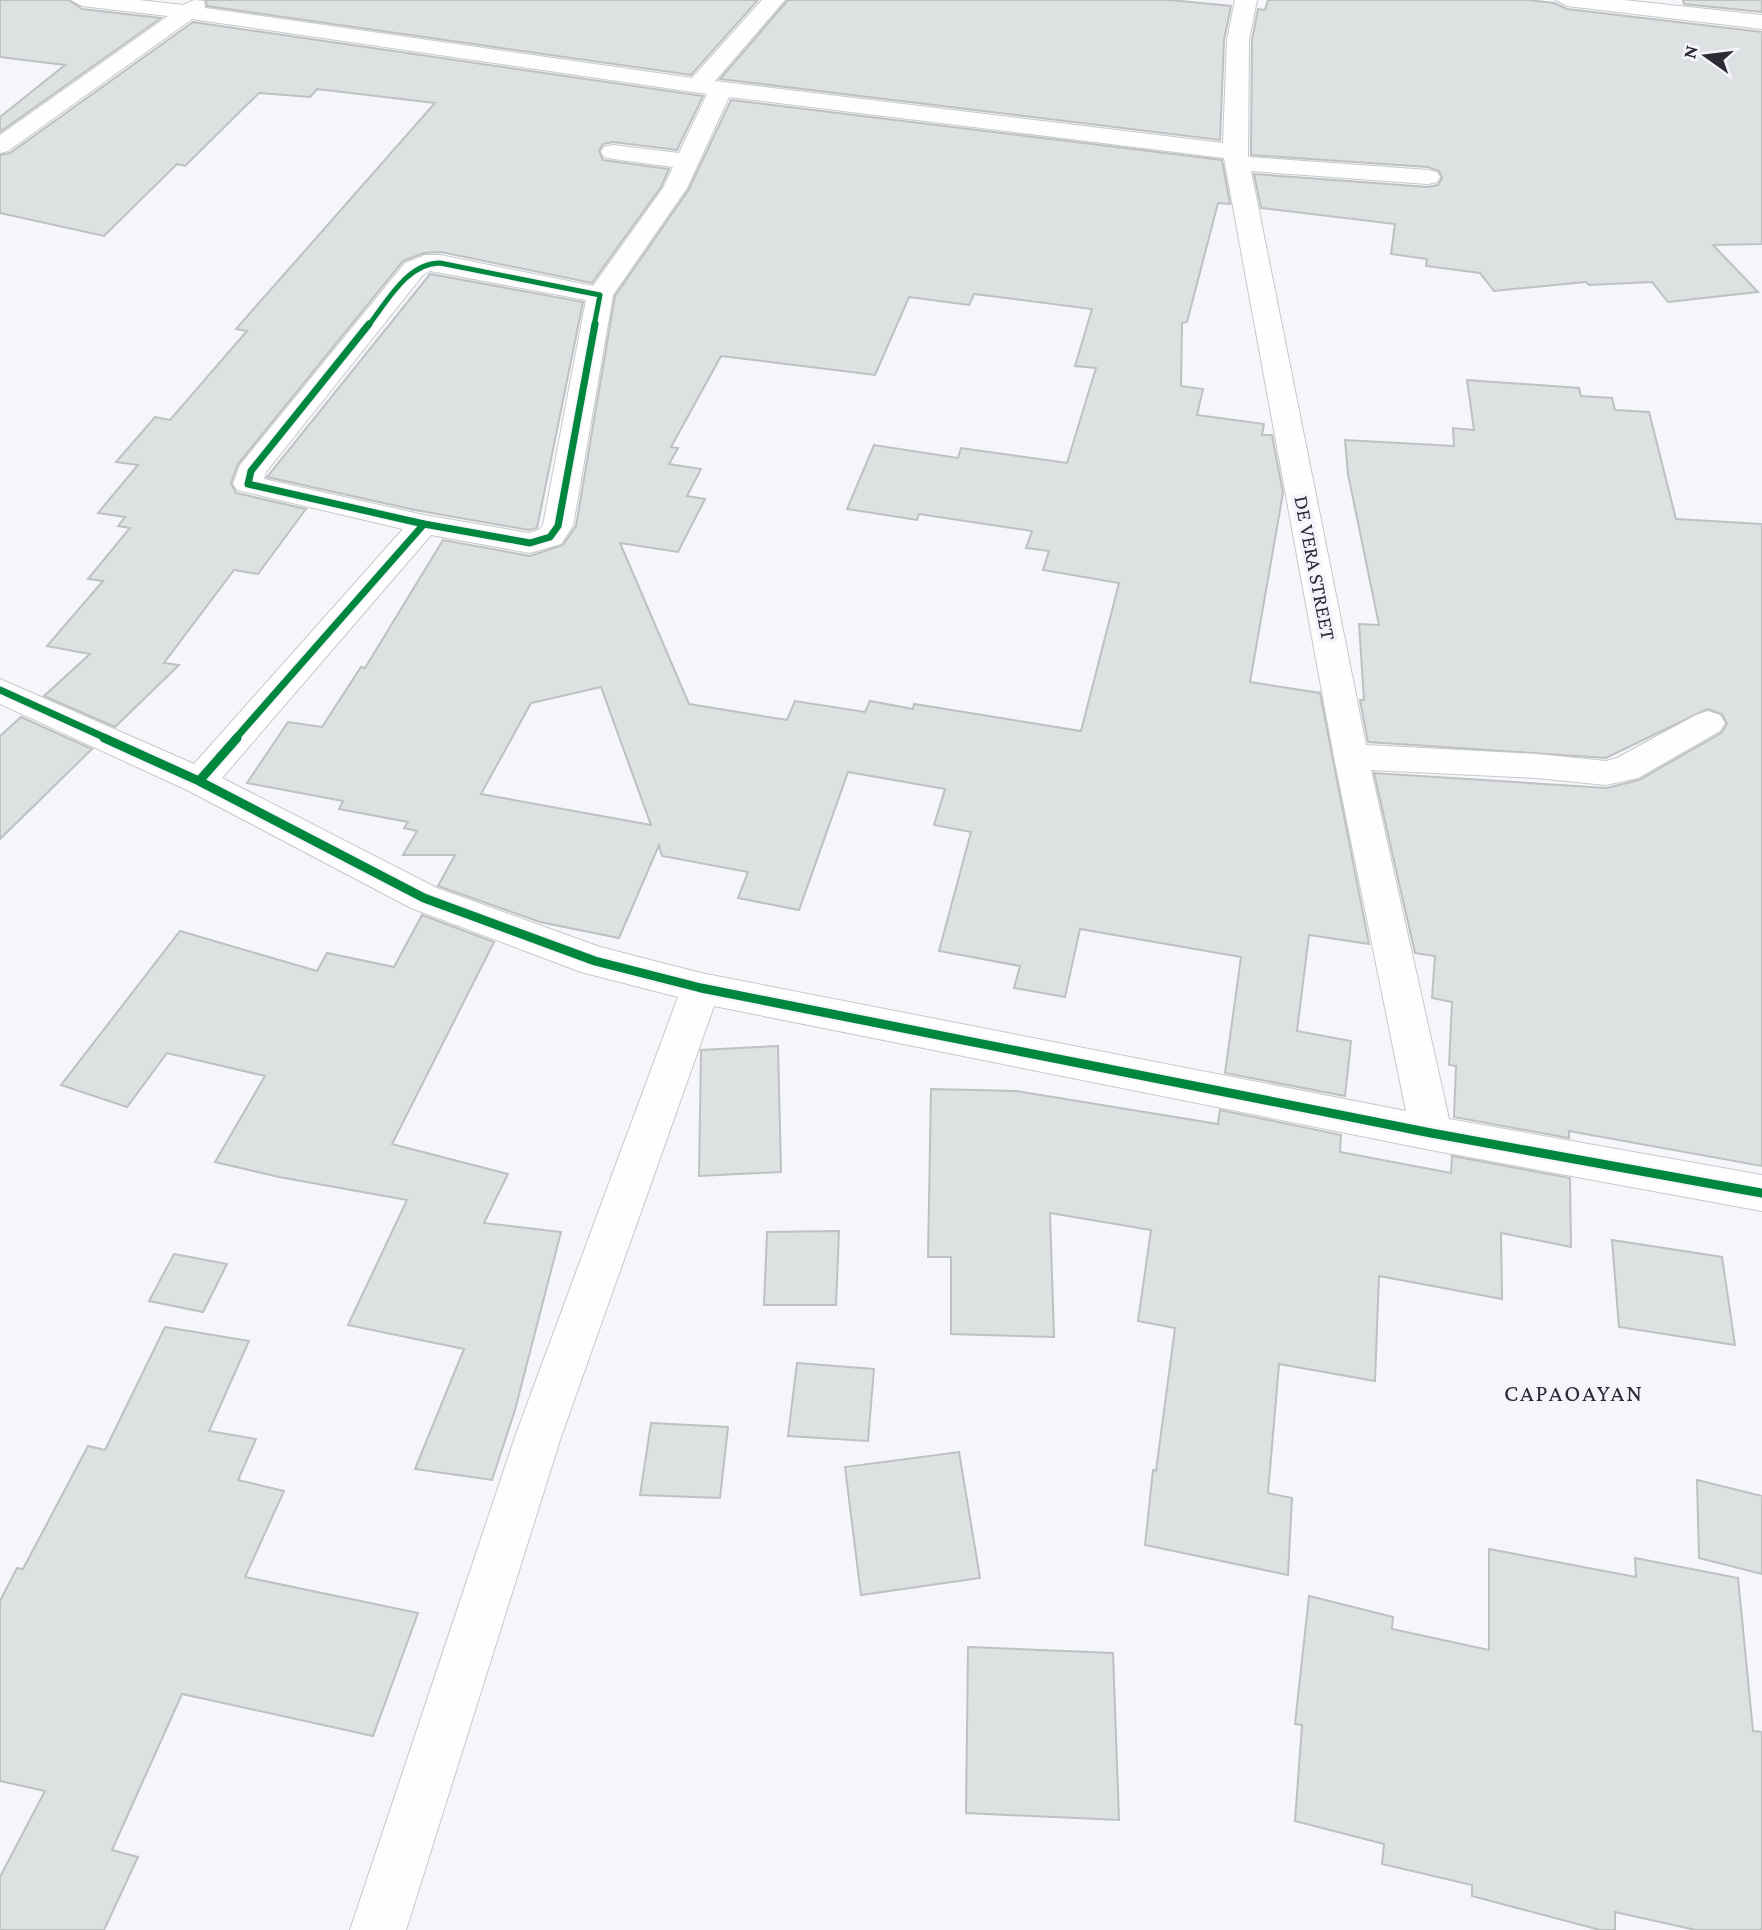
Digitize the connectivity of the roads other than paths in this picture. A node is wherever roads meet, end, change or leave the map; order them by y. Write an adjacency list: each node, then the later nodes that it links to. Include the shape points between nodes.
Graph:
1 (82, 0): 5 (street)
2 (774, 0): 7 (street)
3 (1246, 0): 10 (street, DE VERA STREET, via 1237,52)
4 (1567, 0): 6 (street)
5 (195, 6): 7 (street); 8 (street)
6 (1762, 22)
7 (710, 88): 10 (street); 11 (street)
8 (0, 146)
9 (613, 152): 11 (street)
10 (1236, 157): 12 (street); 17 (street, DE VERA STREET)
11 (687, 161): 13 (street, via 664,206)
12 (1428, 177)
13 (600, 295): 14 (street, via 558,526 550,537 530,542); 14 (street, via 440,262 425,263 414,269 251,471 248,484 260,489)
14 (424, 524): 18 (street)
15 (0, 690): 18 (street)
16 (1708, 723): 17 (street, via 1626,769 1606,773)
17 (1352, 757): 20 (street, DE VERA STREET)
18 (199, 782): 19 (street, via 424,898 595,961)
19 (701, 988): 20 (street); 22 (street, via 538,1437)
20 (1431, 1133): 21 (street)
21 (1762, 1193)
22 (378, 1930)

